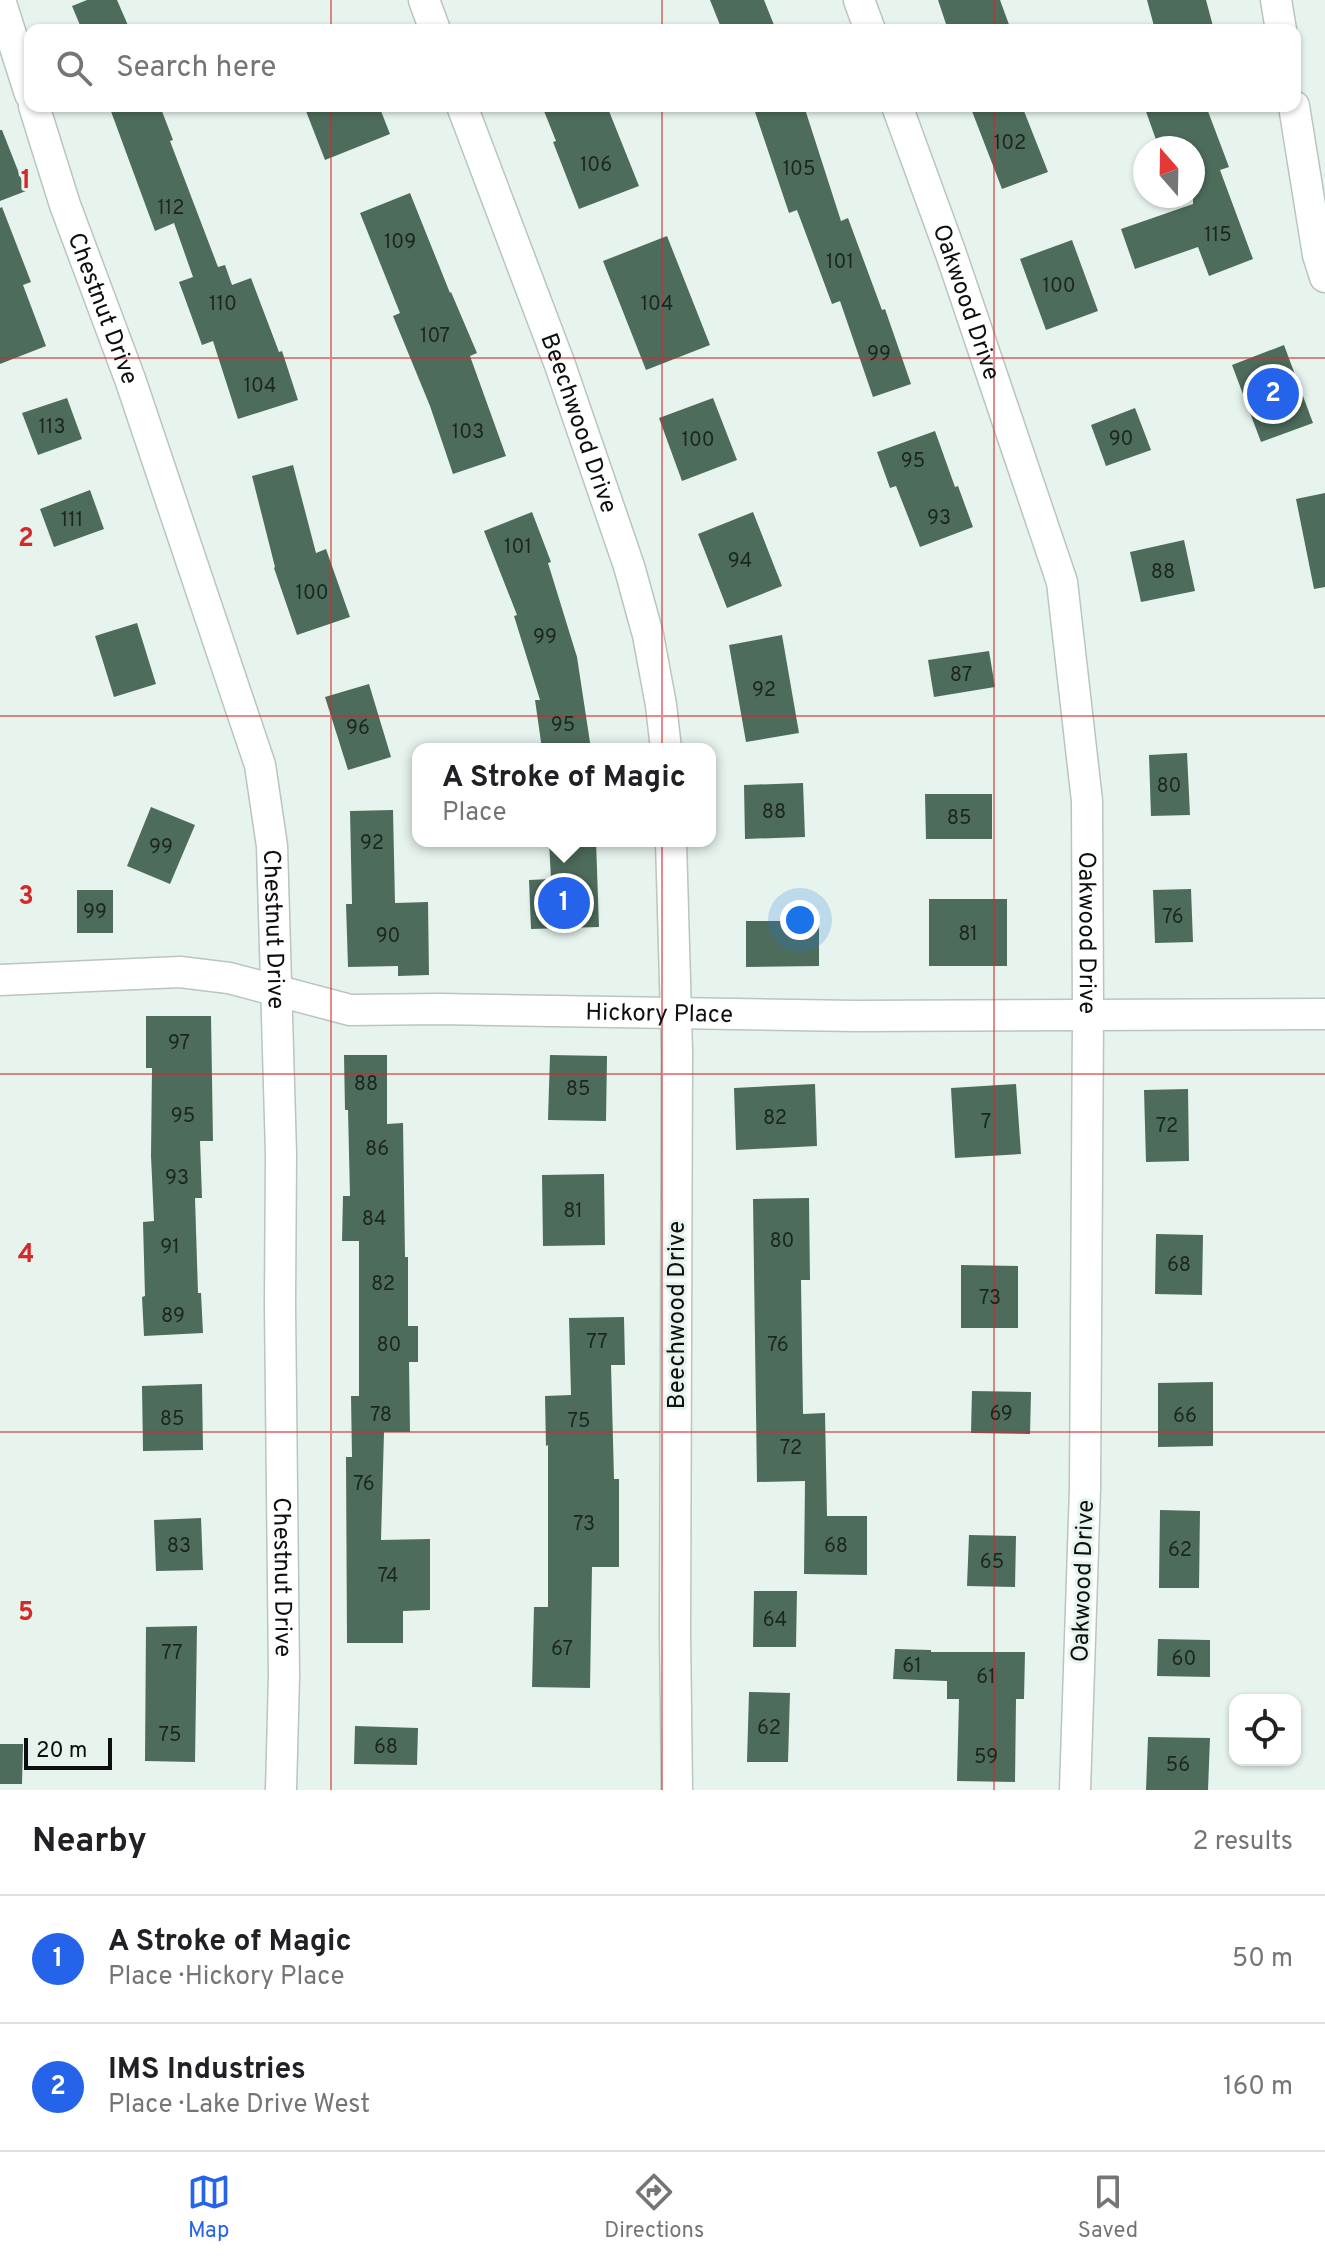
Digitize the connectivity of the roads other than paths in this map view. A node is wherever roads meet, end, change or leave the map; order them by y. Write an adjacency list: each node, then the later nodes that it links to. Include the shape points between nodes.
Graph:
1 (0, 0): 8 (street)
2 (424, 0): 5 (street)
3 (859, 0): 6 (street)
4 (1276, 0): 7 (street)
5 (433, 24)
6 (868, 24)
7 (1280, 24)
8 (24, 75)
9 (36, 112): 17 (street, Chestnut Drive, via 260,765 272,846)
10 (464, 112): 14 (street, Beechwood Drive, via 629,566 648,635)
11 (899, 112): 20 (street, Oakwood Drive, via 1062,582 1087,801)
12 (1295, 112): 13 (street)
13 (1325, 277)
14 (665, 743)
15 (671, 847): 18 (street, Beechwood Drive)
16 (0, 980): 17 (street, Hickory Place, via 180,972)
17 (278, 991): 18 (street, Hickory Place, via 350,1010); 21 (street, Chestnut Drive)
18 (676, 1013): 20 (street, Hickory Place); 22 (street, Beechwood Drive)
19 (1325, 1014): 20 (street, Hickory Place)
20 (1088, 1015): 23 (street, Oakwood Drive, via 1085,1488)
21 (281, 1790)
22 (677, 1790)
23 (1075, 1790)

